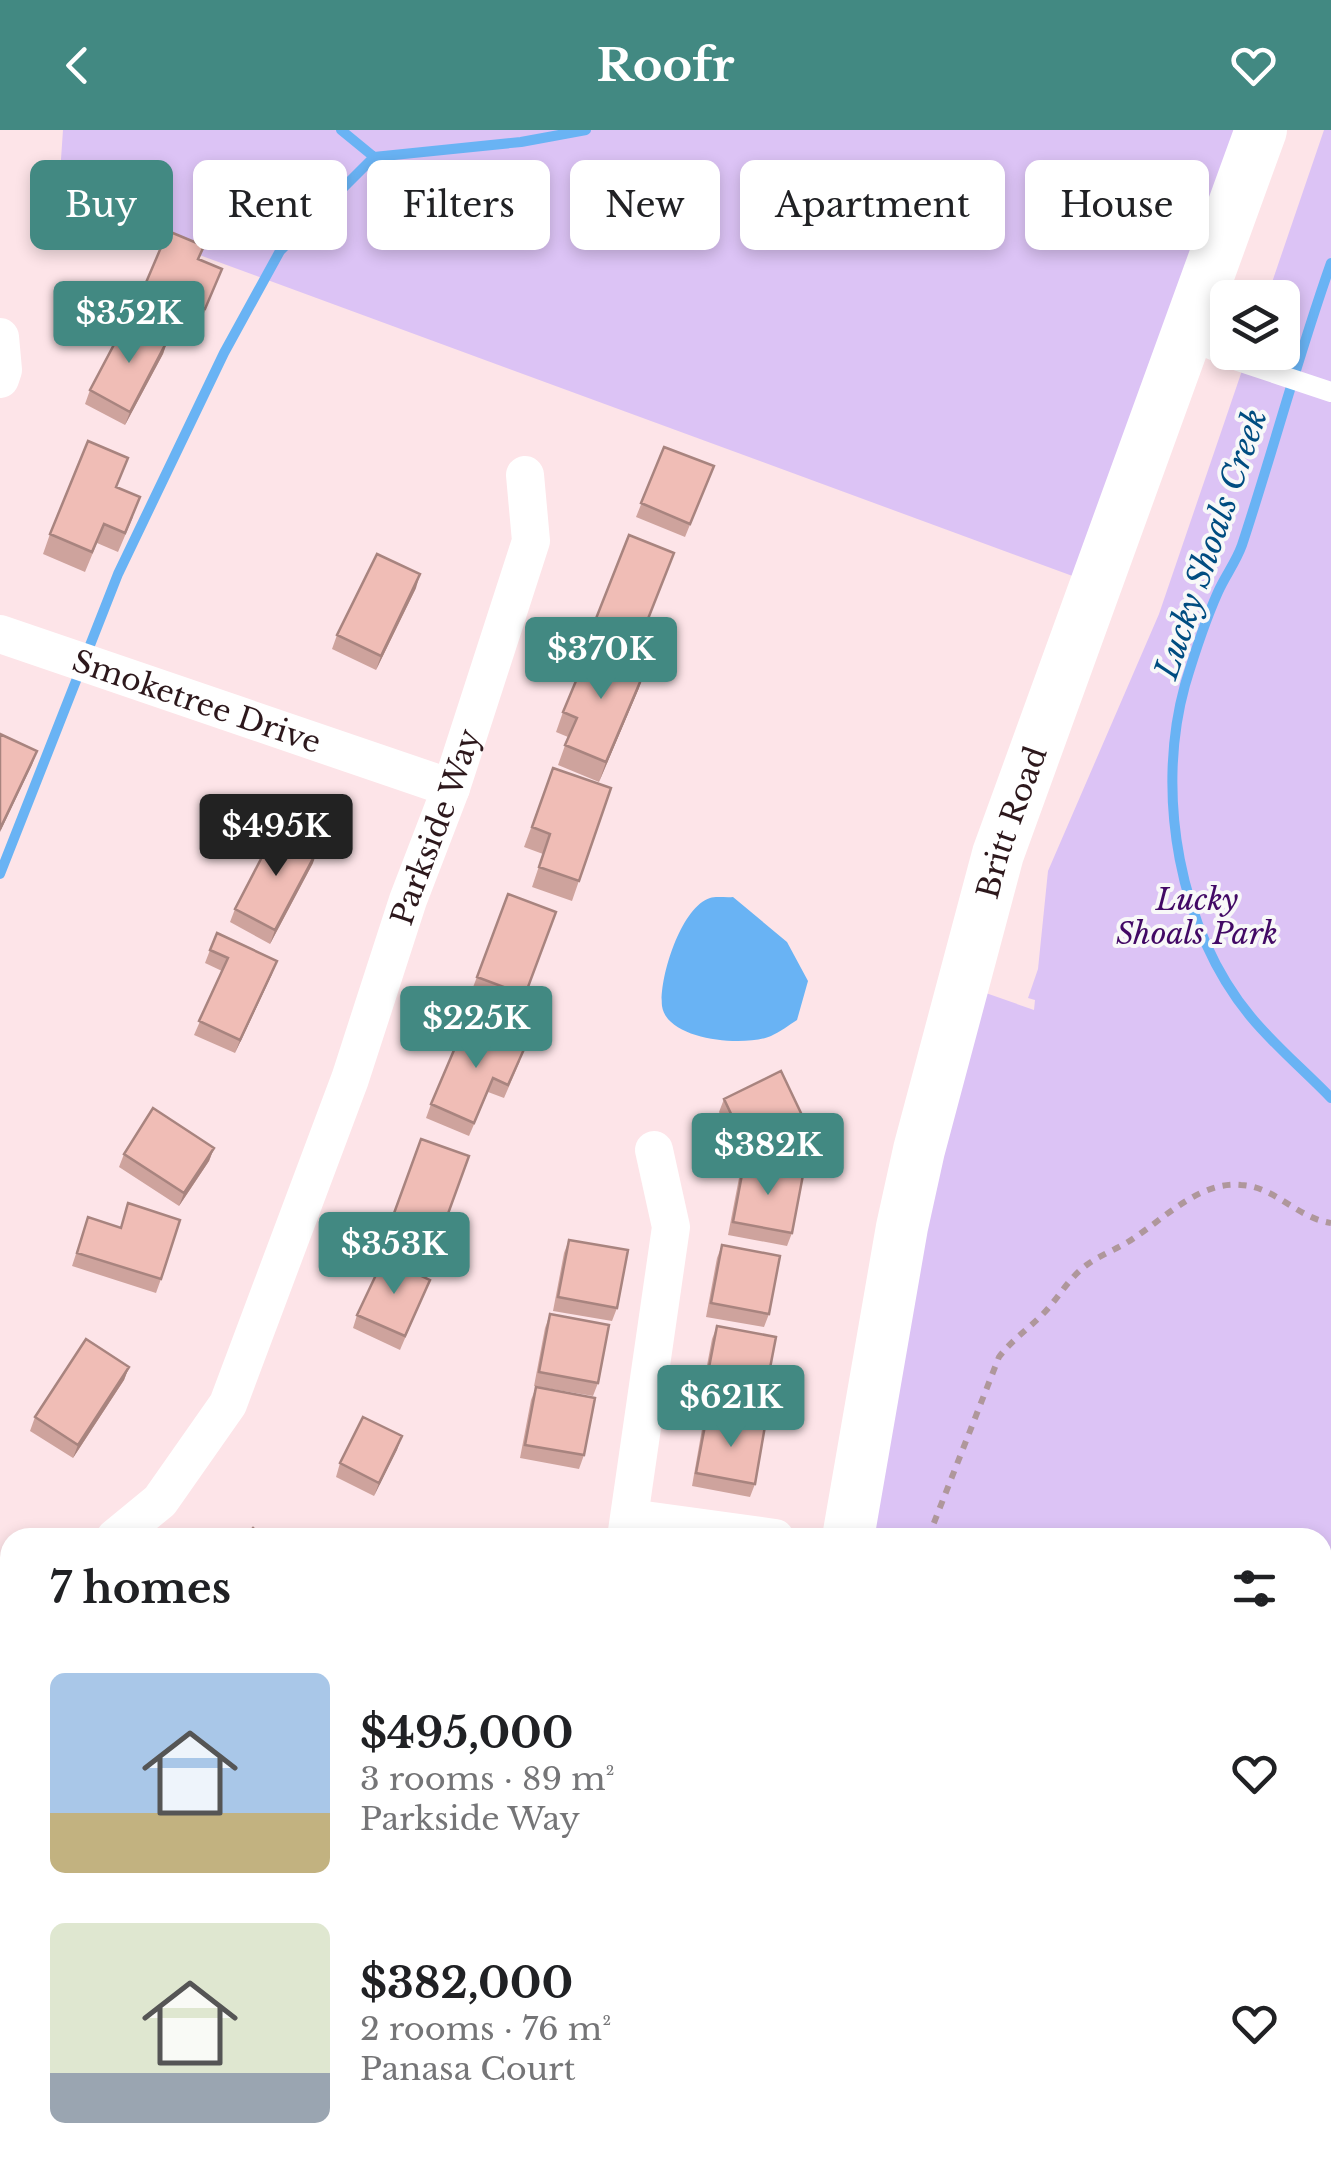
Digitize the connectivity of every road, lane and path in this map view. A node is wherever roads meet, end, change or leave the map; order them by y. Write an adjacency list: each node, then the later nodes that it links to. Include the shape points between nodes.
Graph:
1 (1261, 130): 3 (street, Britt Road)
2 (0, 338): 4 (street)
3 (1186, 338): 5 (lane); 13 (street, Britt Road, via 998,854 914,1169)
4 (0, 379)
5 (1331, 392)
6 (525, 476): 8 (street, Parkside Way, via 531,542)
7 (0, 634): 8 (street, Smoketree Drive)
8 (451, 788): 11 (street, Parkside Way, via 228,1404 160,1501)
9 (654, 1150): 12 (street, via 671,1227)
10 (1331, 1223): 14 (path, via 1268,1190 1212,1188 1090,1262 999,1358)
11 (126, 1528)
12 (628, 1528)
13 (850, 1528)
14 (932, 1528)

